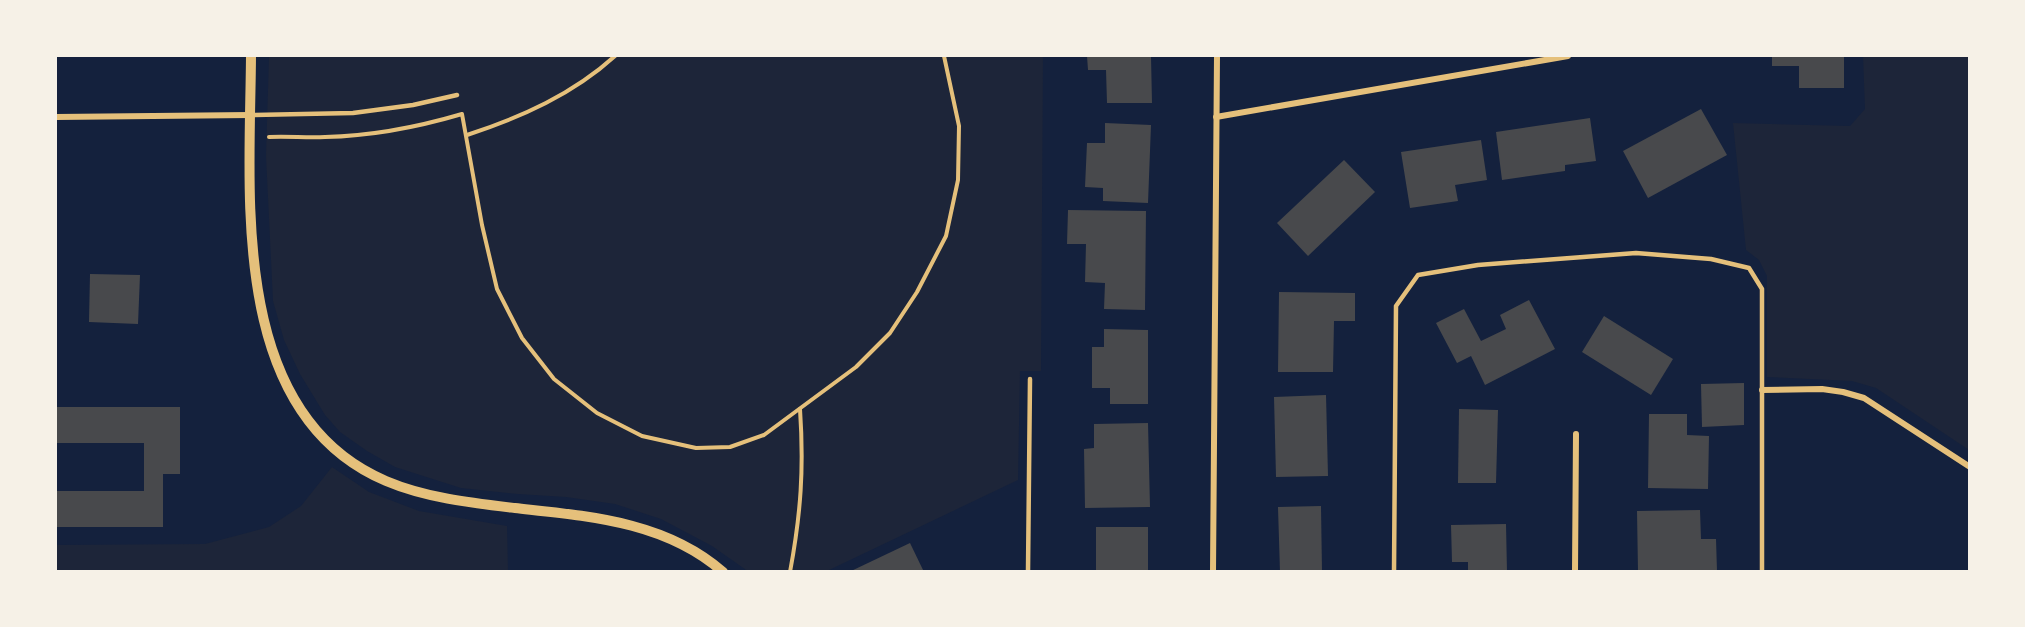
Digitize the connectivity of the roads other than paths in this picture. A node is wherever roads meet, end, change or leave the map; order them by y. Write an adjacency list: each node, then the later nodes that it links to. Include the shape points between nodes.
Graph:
1 (250, 56): 5 (street)
2 (1217, 56): 7 (street)
3 (1568, 56): 7 (street)
4 (457, 95): 5 (lane, via 353,113)
5 (250, 115): 6 (street); 12 (street, via 255,275 269,342 296,404 332,447 386,481 427,494 635,526 685,546)
6 (56, 117)
7 (1216, 117): 14 (street)
8 (1030, 379): 13 (lane)
9 (1762, 390): 11 (street, via 1822,389 1864,398); 15 (lane, via 1762,289 1749,268 1711,259 1636,253 1418,275 1396,306); 17 (lane)
10 (1576, 434): 16 (street)
11 (1970, 467)
12 (723, 572)
13 (1028, 572)
14 (1213, 572)
15 (1394, 572)
16 (1575, 572)
17 (1762, 572)

